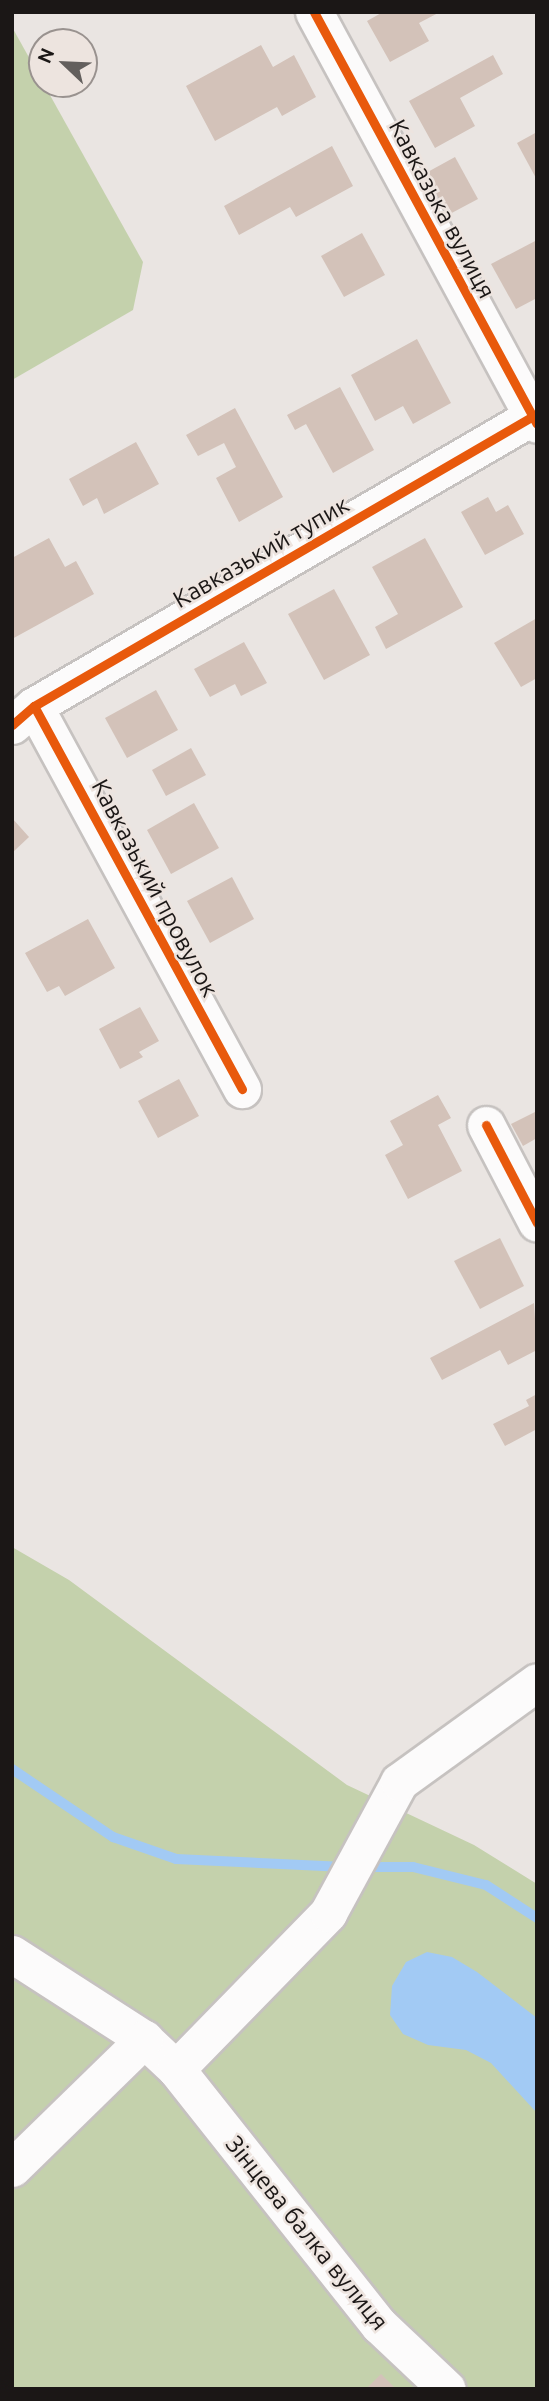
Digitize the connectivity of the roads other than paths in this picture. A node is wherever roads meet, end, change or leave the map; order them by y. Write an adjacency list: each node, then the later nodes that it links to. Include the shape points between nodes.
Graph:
1 (314, 12): 2 (street, Кавказька вулиця)
2 (535, 420): 3 (street, Кавказький тупик)
3 (23, 715): 4 (street, Кавказький провулок)
4 (242, 1089)
5 (486, 1125): 6 (street)
6 (537, 1223)
7 (537, 1682): 10 (street, via 399,1782 328,1913)
8 (12, 1954): 9 (street, Зінцева балка вулиця)
9 (144, 2039): 10 (street, Зінцева балка вулиця); 11 (street)
10 (176, 2069): 12 (street, Зінцева балка вулиця, via 379,2325)
11 (12, 2168)
12 (447, 2389)

